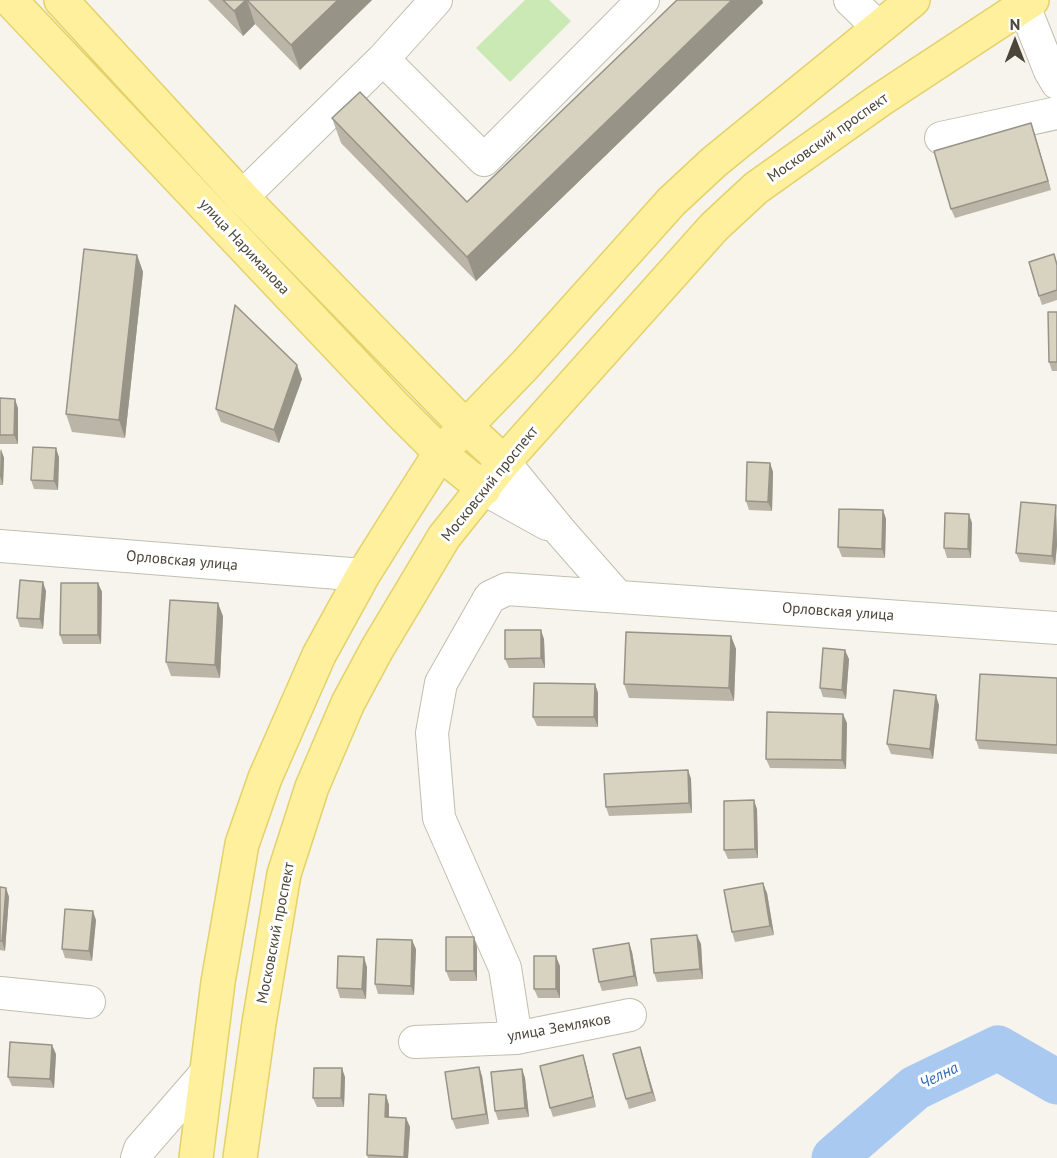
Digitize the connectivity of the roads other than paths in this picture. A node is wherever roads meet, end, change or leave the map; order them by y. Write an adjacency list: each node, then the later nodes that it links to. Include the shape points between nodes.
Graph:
1 (10, 0): 15 (main road, улица Нариманова)
2 (61, 0): 13 (main road)
3 (436, 0): 9 (street)
4 (643, 0): 9 (street, via 484,160)
5 (850, 0): 8 (street)
6 (913, 0): 8 (main road)
7 (1028, 3): 10 (street); 16 (main road, Московский проспект, via 880,100 756,188 714,227)
8 (879, 28): 14 (main road, via 714,162 671,202)
9 (383, 59): 13 (street)
10 (1055, 73)
11 (1057, 113): 12 (street)
12 (941, 138)
13 (242, 197): 14 (main road)
14 (465, 426): 15 (main road); 16 (main road)
15 (441, 452): 17 (main road, улица Нариманова); 20 (main road)
16 (504, 462): 17 (main road, Московский проспект); 18 (street)
17 (484, 489): 18 (street); 31 (main road, Московский проспект, via 444,537 377,649 348,703 312,787 284,874)
18 (561, 532): 21 (street)
19 (0, 546): 20 (street, Орловская улица)
20 (363, 575): 28 (main road, via 319,655 265,778 242,844)
21 (618, 597): 22 (street, Орловская улица); 26 (street, Орловская улица, via 507,589 498,593 490,597 441,683 432,732 439,818 505,968)
22 (1057, 628)
23 (0, 993): 24 (street)
24 (89, 1002)
25 (630, 1015): 26 (street, улица Земляков)
26 (516, 1038): 27 (street, улица Земляков)
27 (415, 1042)
28 (206, 1073): 29 (street, via 140,1149); 30 (main road)
29 (137, 1158)
30 (196, 1158)
31 (240, 1158)

